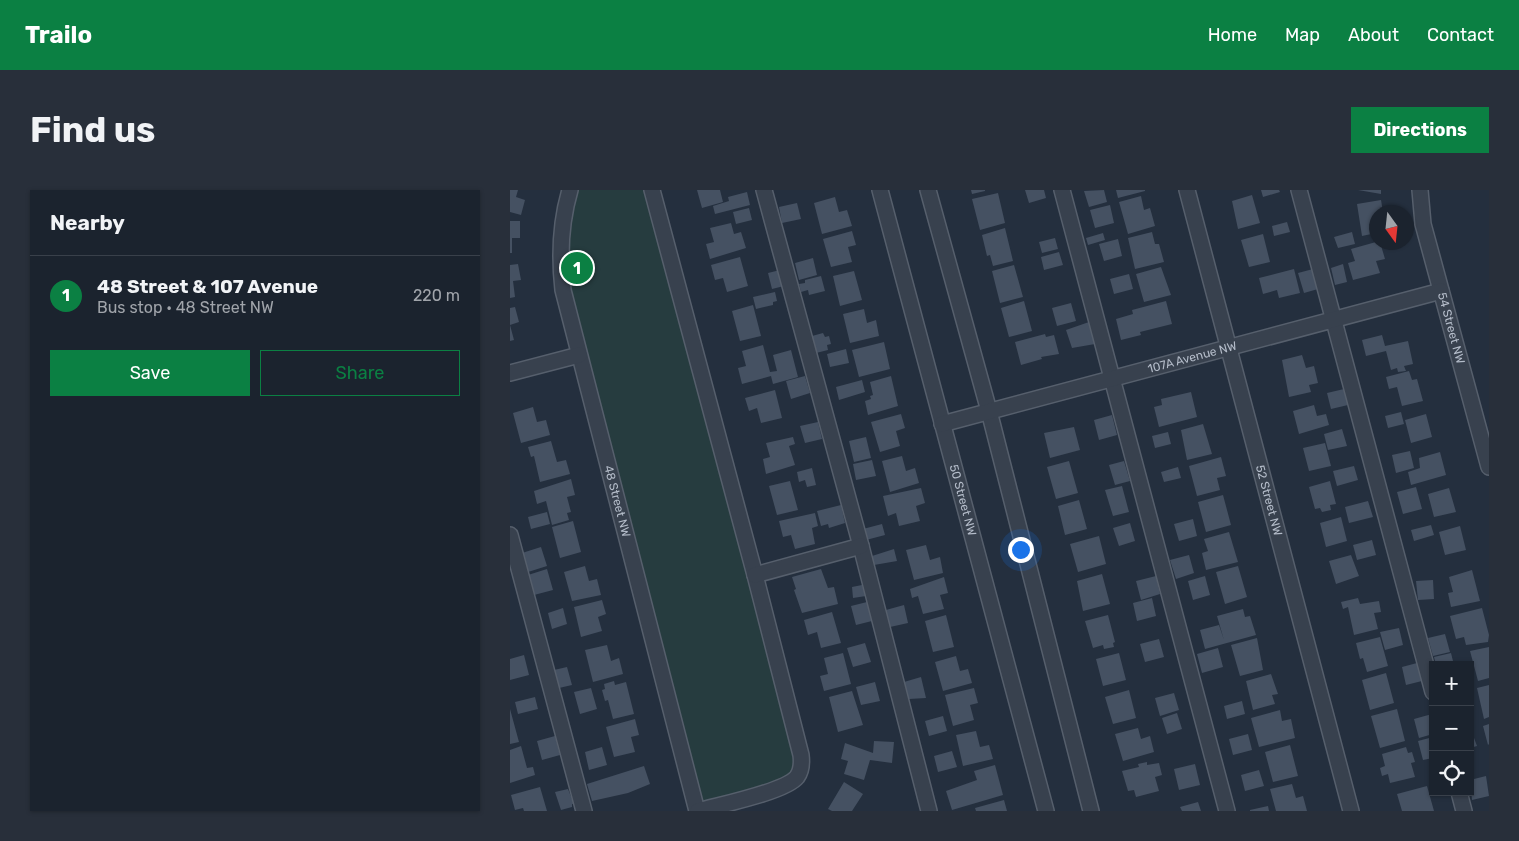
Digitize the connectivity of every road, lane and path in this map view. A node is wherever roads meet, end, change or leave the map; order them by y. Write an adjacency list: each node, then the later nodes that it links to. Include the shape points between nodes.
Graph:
1 (570, 190): 13 (street, 48 Street NW, via 564,211 560,259 563,290)
2 (652, 190): 21 (street)
3 (764, 190): 20 (street)
4 (880, 190): 17 (street, 50 Street NW)
5 (928, 190): 16 (street)
6 (1062, 190): 15 (street)
7 (1187, 190): 12 (street, 52 Street NW)
8 (1299, 190): 11 (street)
9 (1420, 190): 10 (street, 54 Street NW, via 1423,224)
10 (1441, 290): 11 (street, 107A Avenue NW); 18 (street, 54 Street NW)
11 (1334, 319): 12 (street, 107A Avenue NW); 22 (street)
12 (1228, 347): 15 (street, 107A Avenue NW); 30 (street, 52 Street NW)
13 (579, 354): 14 (street); 25 (street, 48 Street NW)
14 (510, 373)
15 (1112, 378): 16 (street, 107A Avenue NW); 29 (street)
16 (989, 411): 17 (street, 107A Avenue NW); 28 (street)
17 (942, 424): 27 (street, 50 Street NW)
18 (1489, 467)
19 (510, 535): 24 (street)
20 (861, 546): 21 (street); 26 (street)
21 (755, 575): 25 (street, via 802,766 797,778 782,788)
22 (1429, 677)
23 (1460, 796): 31 (street)
24 (584, 811)
25 (698, 811)
26 (929, 811)
27 (1046, 811)
28 (1091, 811)
29 (1228, 811)
30 (1351, 811)
31 (1464, 811)

